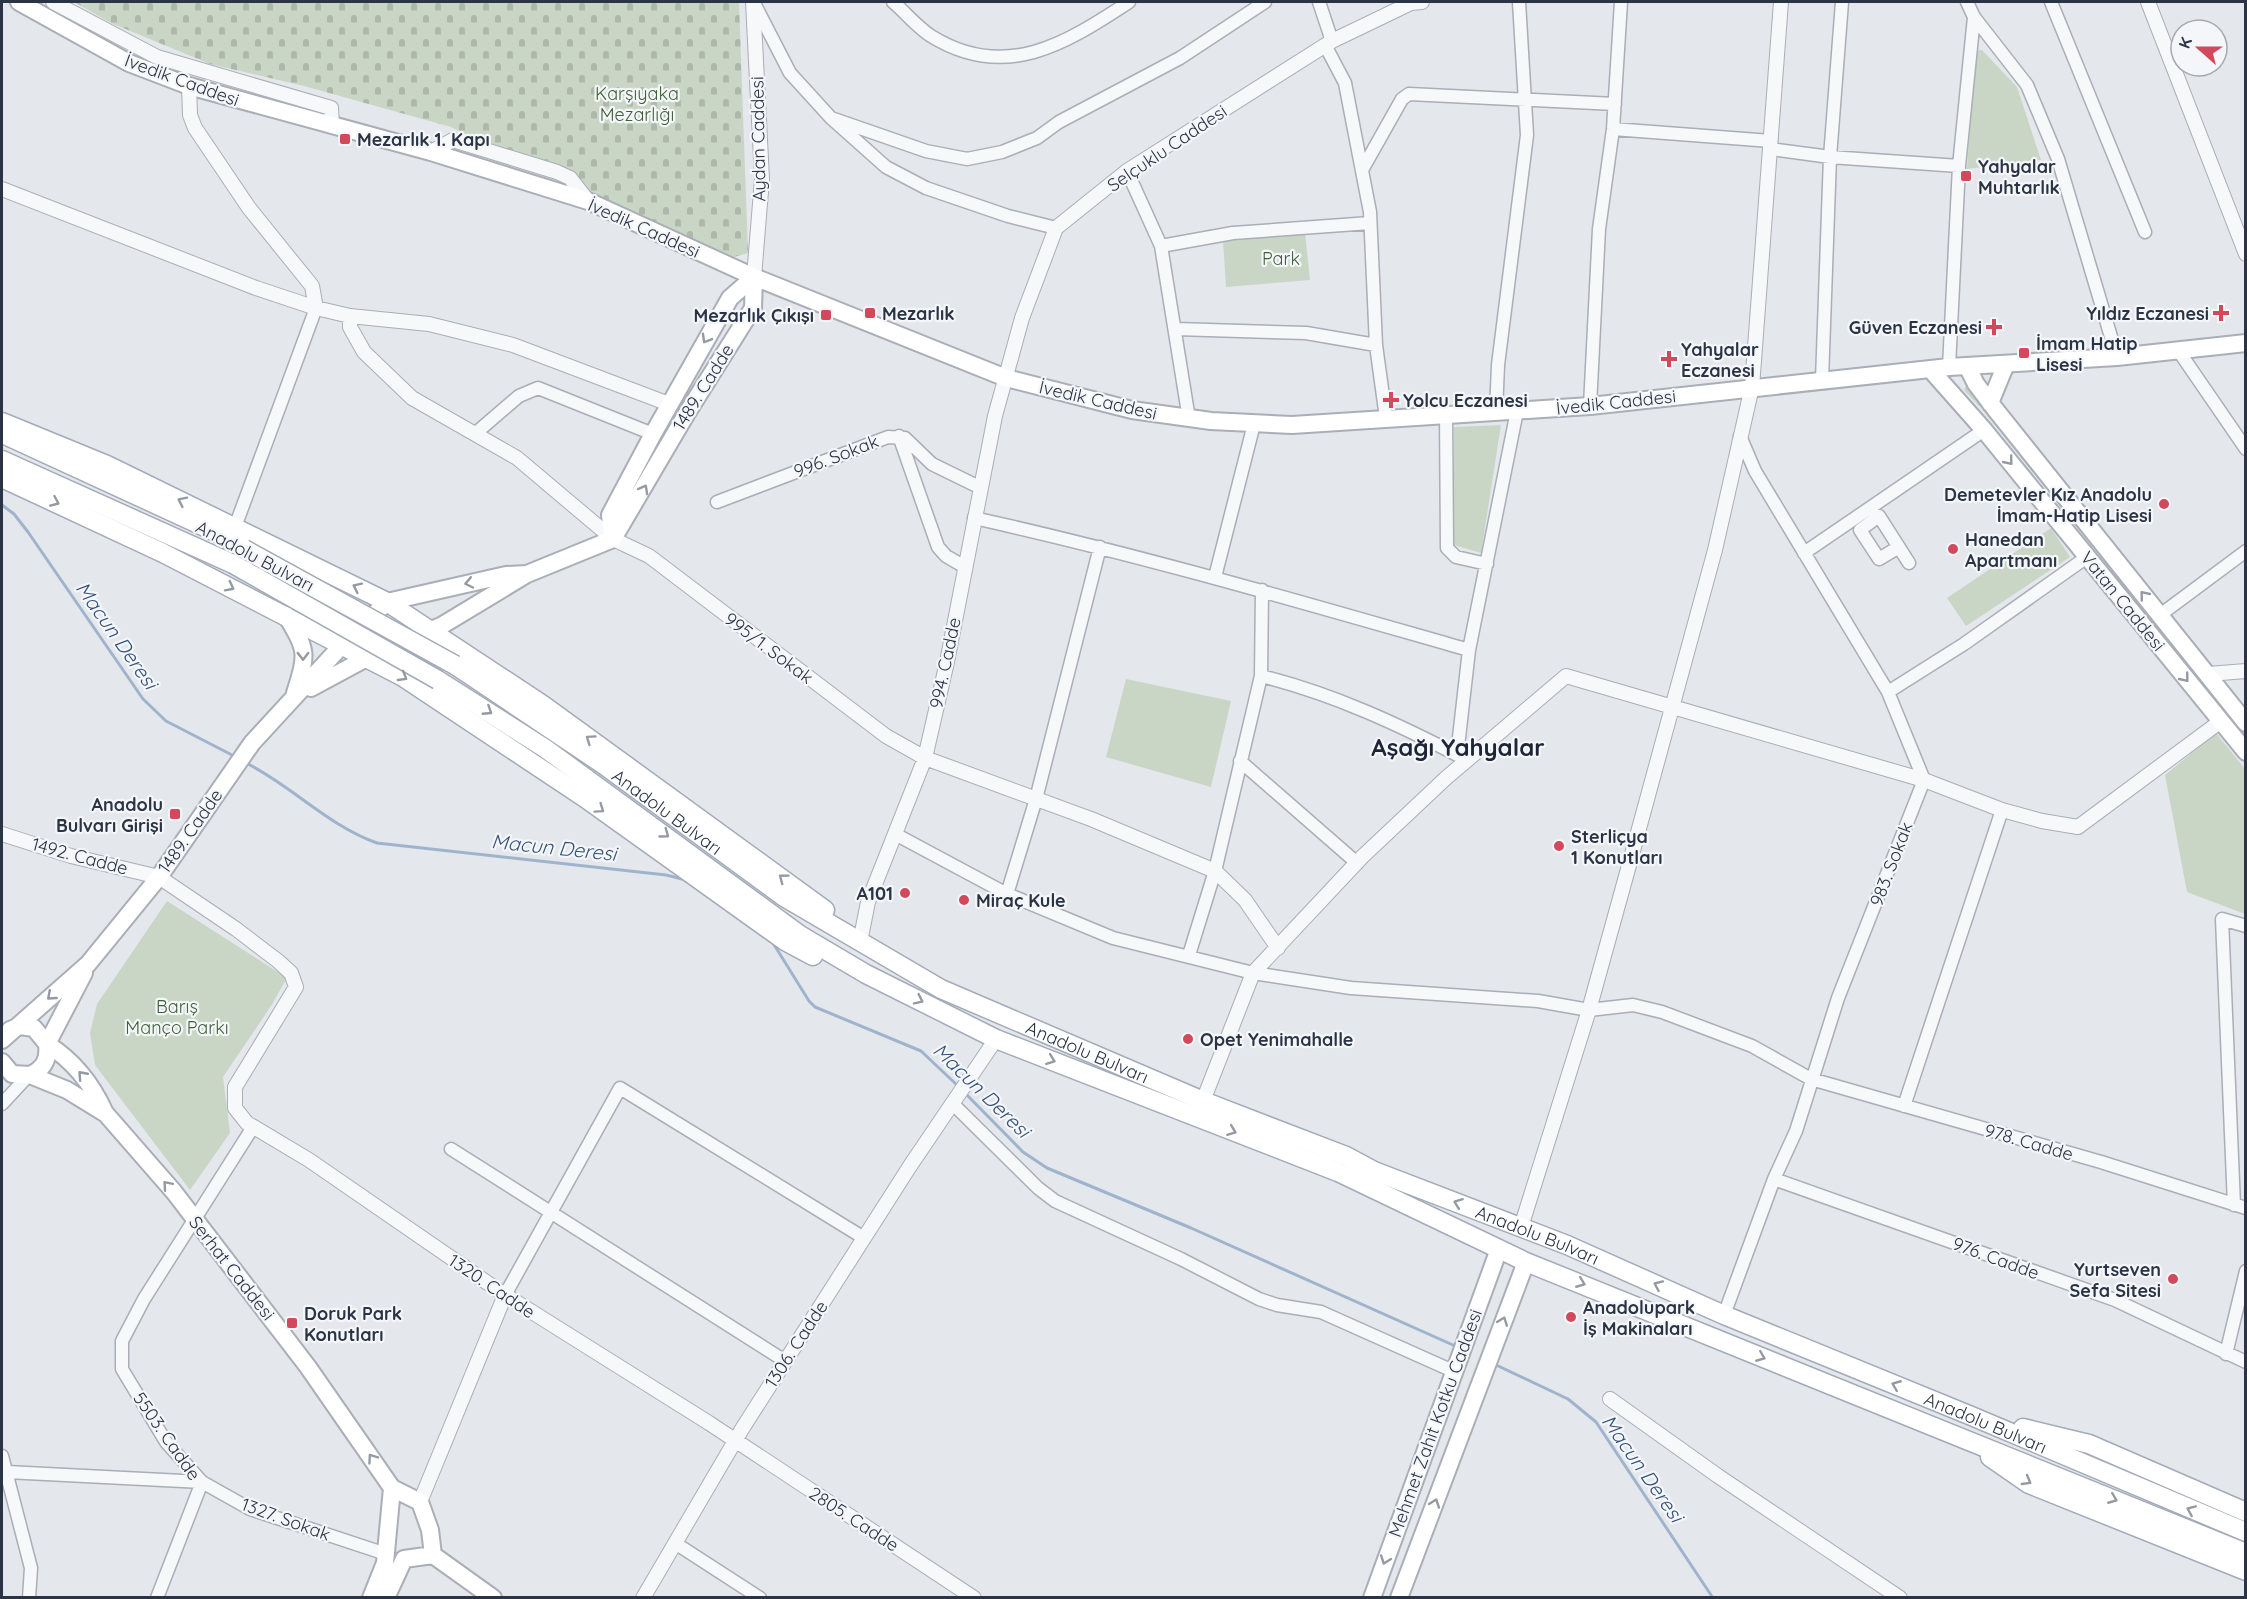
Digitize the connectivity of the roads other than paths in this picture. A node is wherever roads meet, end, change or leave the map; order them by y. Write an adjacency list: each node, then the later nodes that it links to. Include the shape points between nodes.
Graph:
1 (19, 2): 18 (main road, İvedik Caddesi)
2 (53, 2): 16 (street)
3 (753, 2): 25 (street, via 790,73); 40 (street, Aydan Caddesi, via 762,179)
4 (893, 2): 5 (street, via 930,35 985,58 1020,56 1058,43)
5 (1129, 2)
6 (1265, 2): 25 (street, via 1180,58 1059,122 1037,138 1002,152 967,159 936,153)
7 (1319, 2): 19 (street)
8 (1422, 2): 19 (street, Selçuklu Caddesi, via 1411,3)
9 (1519, 2): 23 (street)
10 (1621, 2): 24 (street)
11 (1781, 2): 28 (street)
12 (1842, 2): 29 (street)
13 (1967, 2): 17 (street)
14 (2051, 2): 36 (street)
15 (2148, 2): 37 (street)
16 (71, 12): 18 (street); 20 (street, via 157,57)
17 (1974, 16): 30 (street); 47 (street, via 2027,85 2058,159)
18 (61, 27): 21 (main road, İvedik Caddesi, via 129,63)
19 (1329, 43): 31 (street, via 1345,83); 32 (street, Selçuklu Caddesi)
20 (228, 80): 22 (street); 26 (street, via 331,108)
21 (189, 86): 22 (main road, İvedik Caddesi); 41 (street, via 190,115 195,128 249,208 312,286)
22 (223, 98): 26 (main road, İvedik Caddesi)
23 (1525, 100): 24 (street); 31 (street, via 1409,94 1402,99); 59 (street, via 1527,135 1498,365)
24 (1615, 104): 27 (street)
25 (831, 118): 35 (street, via 886,167 926,188)
26 (332, 126): 40 (main road, İvedik Caddesi, via 588,201)
27 (1613, 129): 28 (street); 57 (street, via 1599,229)
28 (1771, 145): 29 (street); 54 (street)
29 (1830, 157): 30 (street); 53 (street)
30 (1959, 166): 50 (street)
31 (1362, 170): 34 (street)
32 (1127, 171): 35 (street, Selçuklu Caddesi); 38 (street)
33 (2, 189): 41 (street)
34 (1370, 223): 38 (street, via 1233,233); 45 (street)
35 (1056, 228): 52 (street, Selçuklu Caddesi, via 1036,274)
36 (2145, 232)
37 (2242, 232): 39 (street)
38 (1161, 246): 43 (street)
39 (2246, 254)
40 (754, 277): 52 (main road, İvedik Caddesi); 56 (main road, 1489. Cadde, one-way to 56, via 730,298); 60 (main road, 1489. Cadde, via 753,308)
41 (316, 308): 42 (street); 78 (street)
42 (350, 316): 56 (street, via 429,324 513,345); 67 (street, 995/1. Sokak, via 352,332 364,352 412,398)
43 (1176, 328): 45 (street, via 1306,333); 63 (street)
44 (2246, 344): 46 (main road, İvedik Caddesi)
45 (1376, 345): 62 (street)
46 (2178, 350): 47 (main road, İvedik Caddesi); 72 (street)
47 (2117, 357): 48 (main road, İvedik Caddesi)
48 (2006, 364): 49 (main road, İvedik Caddesi); 55 (main road)
49 (1967, 366): 50 (main road, İvedik Caddesi); 55 (main road, Vatan Caddesi)
50 (1949, 367): 51 (main road, İvedik Caddesi)
51 (1930, 369): 53 (main road, İvedik Caddesi); 66 (main road, Vatan Caddesi)
52 (1006, 378): 63 (main road, İvedik Caddesi, via 1094,402); 75 (street, 994. Cadde)
53 (1822, 380): 54 (main road, İvedik Caddesi)
54 (1752, 387): 57 (main road, İvedik Caddesi); 71 (street)
55 (1990, 403): 94 (main road, Vatan Caddesi, one-way to 55)
56 (669, 404): 60 (main road); 69 (main road, 1489. Cadde)
57 (1590, 406): 58 (main road, İvedik Caddesi)
58 (1517, 411): 59 (main road, İvedik Caddesi); 87 (street)
59 (1496, 412): 61 (main road, İvedik Caddesi)
60 (687, 413): 79 (main road, 1489. Cadde, one-way to 60)
61 (1446, 414): 62 (main road, İvedik Caddesi); 87 (street, via 1448,549 1456,557)
62 (1386, 418): 65 (main road, İvedik Caddesi)
63 (1189, 419): 65 (main road, İvedik Caddesi)
64 (2, 422): 78 (main road, one-way to 64, via 107,465)
65 (1254, 424): 90 (street)
66 (1984, 430): 83 (street); 85 (main road, Vatan Caddesi, one-way to 85)
67 (477, 432): 69 (street, via 519,396 538,388); 79 (street, 995/1. Sokak, via 517,458)
68 (2, 434): 84 (main road, Anadolu Bulvarı, via 218,534)
69 (653, 434): 79 (main road, 1489. Cadde, via 610,515)
70 (898, 436): 75 (street, 996. Sokak, via 910,442 932,465); 76 (street, 996. Sokak); 88 (street, via 938,547)
71 (1740, 436): 83 (street, via 1755,471); 104 (street, via 1715,550)
72 (2246, 449)
73 (2, 460): 84 (main road, Anadolu Bulvarı)
74 (2, 478): 93 (main road, one-way to 93)
75 (979, 487): 77 (street, 994. Cadde)
76 (717, 502)
77 (974, 518): 80 (street); 88 (street, 994. Cadde)
78 (234, 527): 92 (main road, one-way to 78)
79 (613, 538): 89 (main road, 1489. Cadde); 109 (street, 995/1. Sokak, via 649,556 886,736)
80 (1100, 547): 90 (street); 112 (street)
81 (1899, 547): 86 (street)
82 (2246, 551): 94 (street)
83 (1804, 553): 102 (street)
84 (239, 557): 121 (main road, Anadolu Bulvarı, bridge, via 455,665 604,765 784,897); 126 (main road, Anadolu Bulvarı, one-way to 126, bridge, via 546,749 800,935)
85 (2087, 557): 102 (street); 105 (main road, Vatan Caddesi, one-way to 105)
86 (1909, 563)
87 (1487, 564): 97 (street)
88 (965, 567): 109 (street, 994. Cadde)
89 (526, 574): 92 (main road, 1489. Cadde, one-way to 92); 95 (main road, 1489. Cadde)
90 (1215, 577): 91 (street)
91 (1262, 590): 97 (street); 101 (street)
92 (387, 602): 95 (main road); 96 (main road, 1489. Cadde)
93 (286, 615): 96 (main road); 103 (main road, one-way to 103, via 303,645 304,666)
94 (2160, 615): 100 (main road, Vatan Caddesi)
95 (428, 630): 98 (main road, 1489. Cadde); 121 (main road, one-way to 95, via 822,907 715,827 543,705)
96 (343, 644): 98 (main road); 103 (main road, 1489. Cadde)
97 (1468, 650): 108 (street)
98 (368, 658): 103 (main road, 1489. Cadde); 126 (main road, one-way to 126, via 403,677 575,792 785,940 820,960)
99 (2246, 671): 100 (street)
100 (2208, 674): 106 (main road, Vatan Caddesi)
101 (1262, 676): 108 (street, via 1395,722); 110 (street)
102 (1888, 692): 111 (street)
103 (293, 699): 118 (main road, 1489. Cadde, via 252,743)
104 (1672, 705): 108 (street, via 1566,676); 111 (street); 127 (street)
105 (2221, 721): 107 (main road, Vatan Caddesi); 113 (street, via 2078,827)
106 (2246, 723)
107 (2246, 752)
108 (1462, 757): 116 (street)
109 (925, 758): 112 (street, 995/1. Sokak); 115 (street, 994. Cadde)
110 (1240, 761): 116 (street); 117 (street)
111 (1924, 780): 113 (street); 133 (street, 983. Sokak, via 1838,998)
112 (1036, 799): 117 (street, 995/1. Sokak); 119 (street)
113 (2002, 810): 137 (street)
114 (2, 834): 118 (street, 1492. Cadde)
115 (895, 834): 119 (street, 978. Cadde); 121 (street, 994. Cadde, via 868,902)
116 (1357, 863): 122 (street)
117 (1215, 871): 122 (street, via 1245,900); 123 (street)
118 (159, 877): 124 (main road, 1489. Cadde); 139 (street, via 236,929 291,973 296,987 235,1087 235,1108)
119 (1007, 894): 123 (street, 978. Cadde, via 1113,938)
120 (2246, 926): 142 (street, via 2222,919)
121 (860, 942): 135 (main road, Anadolu Bulvarı, via 941,988)
122 (1278, 948): 125 (street)
123 (1189, 955): 125 (street, 978. Cadde)
124 (88, 964): 128 (main road, 1489. Cadde, one-way to 128); 130 (main road, 1489. Cadde)
125 (1253, 973): 127 (street, 978. Cadde, via 1351,988 1538,1001); 135 (street)
126 (866, 974): 129 (main road, Anadolu Bulvarı, one-way to 129)
127 (1589, 1010): 133 (street, 978. Cadde, via 1633,1005 1662,1012 1752,1046); 145 (street)
128 (5, 1034): 130 (main road, via 34,1028)
129 (996, 1039): 134 (street, 1306. Cadde); 147 (main road, Anadolu Bulvarı, one-way to 147, via 1338,1172)
130 (48, 1044): 132 (main road, 1489. Cadde, via 46,1061); 138 (main road, one-way to 130, via 95,1091)
131 (2, 1062): 132 (main road, via 12,1074)
132 (29, 1076): 136 (street); 138 (main road, via 67,1090)
133 (1811, 1079): 137 (street, 978. Cadde); 141 (street, 983. Sokak, via 1796,1131)
134 (959, 1095): 146 (street, 1306. Cadde); 155 (street, via 1038,1188 1055,1201 1259,1299 1321,1312)
135 (1203, 1101): 145 (main road, Anadolu Bulvarı, one-way to 135)
136 (2, 1104)
137 (1904, 1106): 142 (street, 978. Cadde)
138 (106, 1114): 144 (main road, Serhat Caddesi, one-way to 138)
139 (253, 1127): 144 (street, 5503. Cadde); 150 (street, 1320. Cadde, via 309,1160)
140 (451, 1149): 143 (street)
141 (1774, 1179): 151 (street, 983. Sokak); 152 (street, 976. Cadde, via 2115,1300)
142 (2240, 1206)
143 (550, 1212): 146 (street, via 620,1088); 150 (street); 153 (street)
144 (194, 1218): 162 (street, 5503. Cadde, via 122,1341 122,1369 166,1442); 163 (main road, Serhat Caddesi, one-way to 144, via 308,1367)
145 (1521, 1227): 151 (main road, Anadolu Bulvarı, one-way to 145)
146 (864, 1238): 153 (street, 1306. Cadde)
147 (1499, 1249): 148 (main road, Anadolu Bulvarı); 155 (main road, Mehmet Zahit Kotku Caddesi)
148 (1526, 1262): 158 (main road, Anadolu Bulvarı, one-way to 158); 183 (main road, Mehmet Zahit Kotku Caddesi, one-way to 148)
149 (2246, 1271): 152 (street)
150 (505, 1295): 159 (street, 1320. Cadde); 164 (street)
151 (1724, 1315): 157 (main road, Anadolu Bulvarı, one-way to 151)
152 (2226, 1354): 154 (street, 976. Cadde)
153 (785, 1361): 159 (street, 1306. Cadde)
154 (2246, 1362)
155 (1453, 1371): 182 (main road, Mehmet Zahit Kotku Caddesi, one-way to 182)
156 (1610, 1399): 184 (street)
157 (1969, 1414): 165 (main road, via 2089,1444); 167 (main road, Anadolu Bulvarı, one-way to 157)
158 (1961, 1438): 169 (main road, Anadolu Bulvarı, one-way to 169); 173 (main road, one-way to 173, via 2029,1484)
159 (735, 1441): 168 (street, 1306. Cadde); 181 (street, 2805. Cadde)
160 (2, 1456): 161 (street)
161 (7, 1472): 162 (street, 1327. Sokak); 174 (street, via 30,1568)
162 (202, 1482): 171 (street, 1327. Sokak, via 250,1509); 175 (street, 5503. Cadde)
163 (392, 1488): 164 (main road, Serhat Caddesi); 166 (main road)
164 (420, 1502): 170 (main road)
165 (2246, 1512)
166 (386, 1531): 171 (main road); 172 (main road)
167 (2246, 1532)
168 (675, 1543): 179 (street, 1306. Cadde); 180 (street)
169 (2246, 1553)
170 (433, 1555): 172 (main road); 178 (main road)
171 (385, 1558): 176 (main road)
172 (404, 1559): 177 (main road)
173 (2246, 1571)
174 (29, 1598)
175 (157, 1598)
176 (371, 1598)
177 (386, 1598)
178 (493, 1598)
179 (643, 1598)
180 (760, 1598)
181 (974, 1598)
182 (1372, 1598)
183 (1400, 1598)
184 (1900, 1598)

